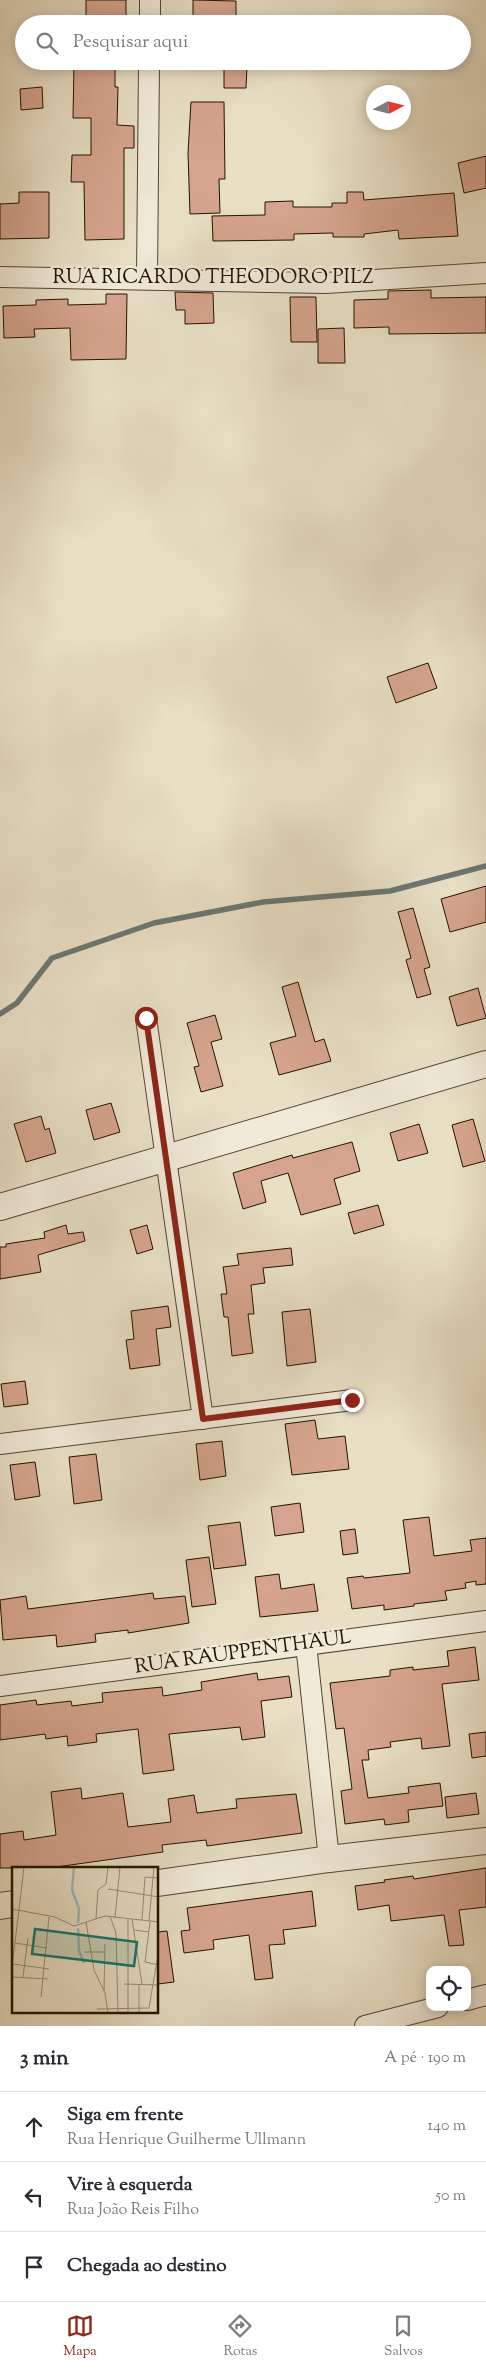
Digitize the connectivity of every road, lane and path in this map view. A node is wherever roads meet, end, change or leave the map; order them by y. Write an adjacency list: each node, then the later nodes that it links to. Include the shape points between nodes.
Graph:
1 (150, 0): 2 (street)
2 (150, 15)
3 (149, 70): 6 (street)
4 (486, 273): 6 (street, RUA RICARDO THEODORO PILZ, via 326,283)
5 (0, 277): 6 (street, RUA RICARDO THEODORO PILZ)
6 (147, 279)
7 (146, 1018): 9 (street)
8 (486, 1064): 9 (street)
9 (166, 1157): 10 (street); 12 (street)
10 (0, 1207)
11 (352, 1400): 12 (street)
12 (203, 1419): 13 (street)
13 (0, 1444)
14 (486, 1621): 15 (street, RUA RAUPPENTHAUL)
15 (306, 1644): 16 (street, RUA RAUPPENTHAUL); 18 (street)
16 (0, 1686)
17 (486, 1841): 18 (street)
18 (329, 1859): 19 (street)
19 (159, 1883)
20 (486, 1995): 21 (street)
21 (471, 1999)
22 (426, 2010): 23 (street)
23 (365, 2026)

